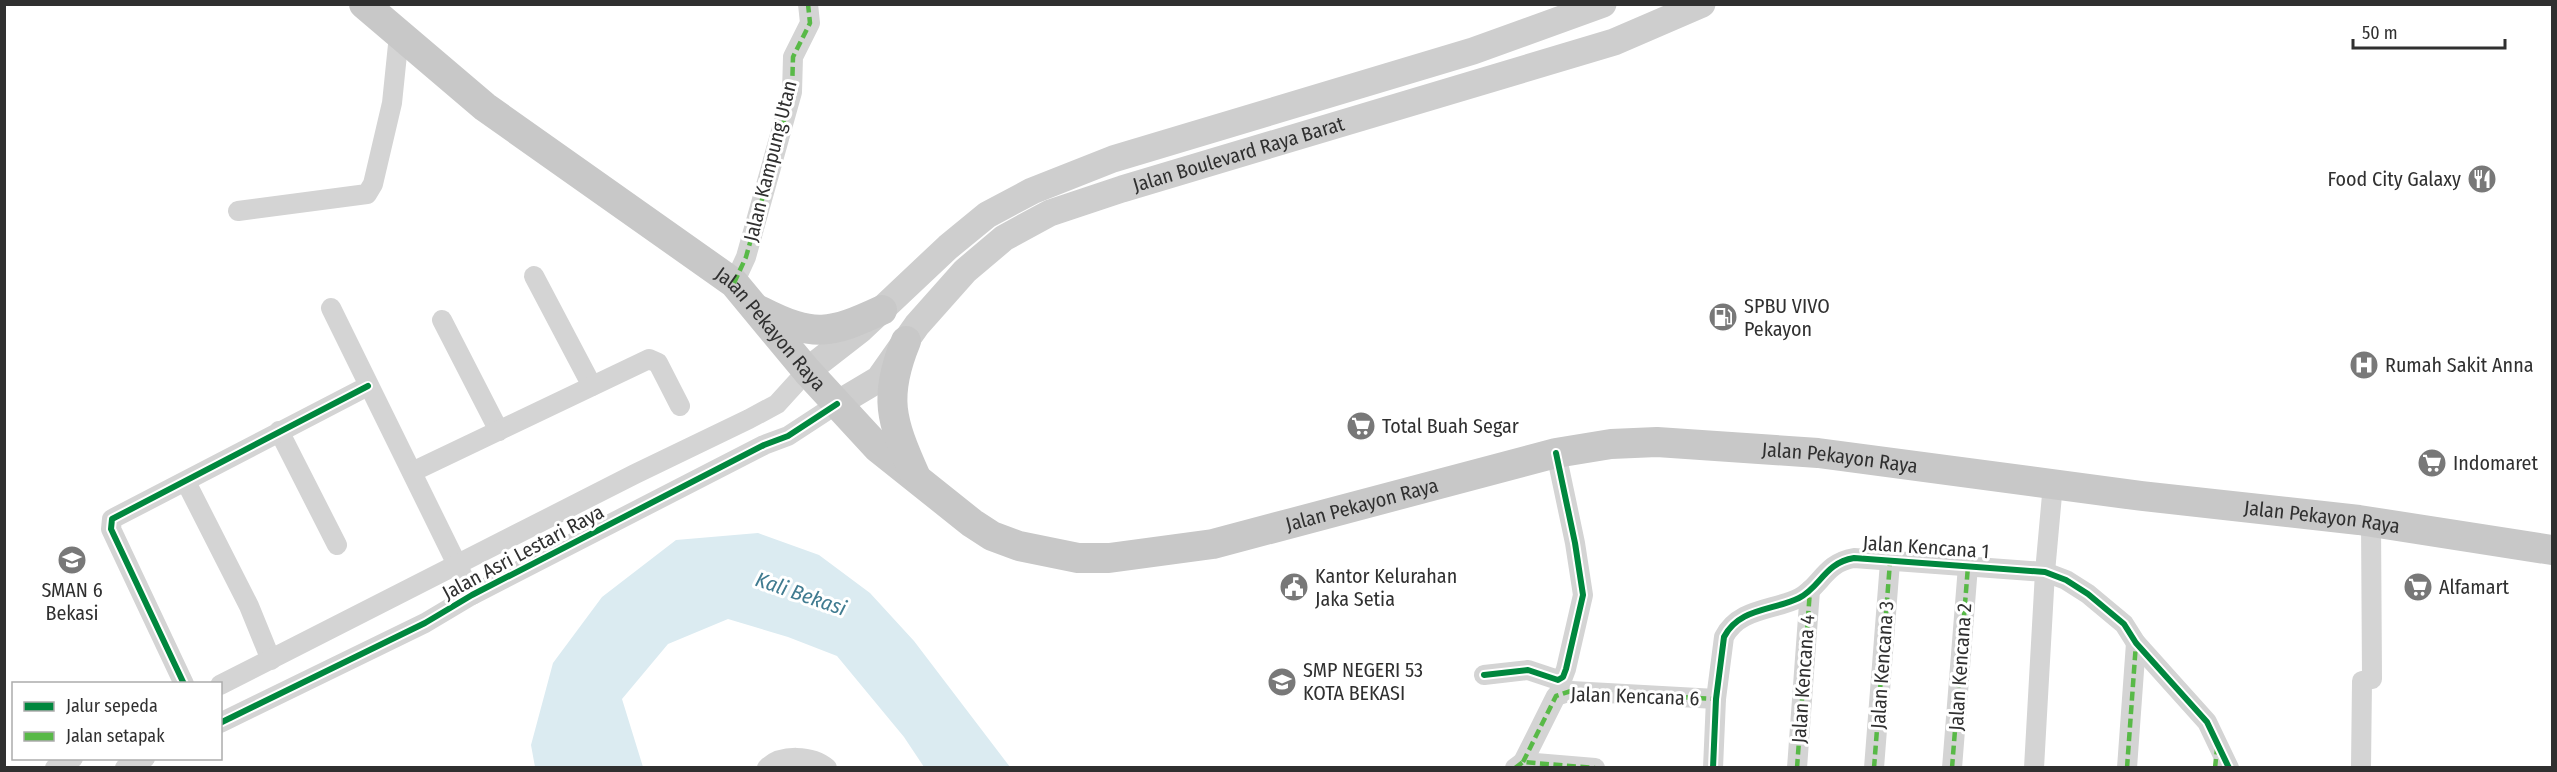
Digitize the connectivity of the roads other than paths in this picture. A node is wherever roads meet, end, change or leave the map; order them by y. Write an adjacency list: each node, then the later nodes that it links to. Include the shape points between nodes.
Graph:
1 (364, 4): 5 (main road, Jalan Pekayon Raya)
2 (808, 4): 10 (street, Jalan Kampung Utan, via 810,23 793,57 792,92 782,130 746,256)
3 (1604, 4): 6 (main road, Jalan Boulevard Raya Barat, via 1473,51)
4 (1702, 4): 7 (main road, Jalan Boulevard Raya Barat, via 1614,42)
5 (399, 35): 8 (street, via 392,103 373,184 367,194); 10 (main road, Jalan Pekayon Raya, via 485,107)
6 (1113, 159): 7 (main road); 14 (main road, Jalan Boulevard Raya Barat, via 1032,191 987,215 948,246)
7 (1122, 189): 15 (main road, Jalan Boulevard Raya Barat, via 1050,213 1004,238 965,271)
8 (238, 212)
9 (534, 276): 18 (street)
10 (734, 283): 12 (main road, Jalan Pekayon Raya)
11 (331, 308): 17 (street)
12 (755, 309): 14 (main road, via 789,325 823,330); 16 (main road, Jalan Pekayon Raya)
13 (442, 320): 23 (street)
14 (872, 320): 15 (main road, via 863,339 871,349); 16 (main road, Jalan Boulevard Raya Barat)
15 (900, 350): 19 (main road, Jalan Boulevard Raya Barat, via 879,379); 28 (main road, via 892,386 892,410 897,434)
16 (807, 371): 19 (main road, Jalan Pekayon Raya); 21 (street, Jalan Asri Lestari Raya, via 777,404)
17 (368, 386): 22 (street); 26 (street)
18 (592, 386): 20 (street, via 652,359 658,363); 23 (street)
19 (837, 404): 24 (street, Jalan Asri Lestari Raya, via 788,436); 28 (main road, Jalan Pekayon Raya, via 878,448)
20 (680, 406)
21 (749, 419): 24 (street, via 760,420 769,428); 27 (street, Jalan Asri Lestari Raya)
22 (279, 431): 29 (street); 33 (street)
23 (499, 431): 26 (street)
24 (764, 445): 31 (street, Jalan Asri Lestari Raya)
25 (1556, 453): 28 (main road, Jalan Pekayon Raya, via 1213,544 1110,558 1050,554 1001,539 972,523); 30 (main road, Jalan Pekayon Raya, via 1631,443 1745,447); 43 (street, via 1583,595 1566,669 1558,680 1528,670)
26 (412, 472): 36 (street)
27 (634, 474): 31 (street); 36 (street, Jalan Asri Lestari Raya)
28 (917, 479)
29 (186, 482): 42 (street, via 249,606); 44 (street, via 115,517 110,525)
30 (2053, 484): 32 (main road, Jalan Pekayon Raya); 38 (street)
31 (648, 505): 40 (street, Jalan Asri Lestari Raya)
32 (2371, 522): 34 (main road, Jalan Pekayon Raya); 65 (street, via 2372,679 2362,681)
33 (337, 545)
34 (2553, 550)
35 (1890, 562): 37 (street, Jalan Kencana 1); 39 (street, Jalan Kencana 1, via 1840,560); 59 (street, Jalan Kencana 3)
36 (459, 564): 40 (street); 42 (street, Jalan Asri Lestari Raya)
37 (1968, 566): 38 (street, Jalan Kencana 1); 60 (street, Jalan Kencana 2)
38 (2045, 572): 41 (street, Jalan Kencana 1, via 2088,594 2124,624); 61 (street)
39 (1809, 590): 46 (street, Jalan Kencana 1, via 1800,597 1739,618 1724,637); 58 (street, Jalan Kencana 4)
40 (472, 595): 47 (street, Jalan Asri Lestari Raya, via 425,623)
41 (2136, 643): 48 (street, Jalan Kencana 1, via 2207,722); 62 (street)
42 (271, 660): 45 (street, Jalan Asri Lestari Raya)
43 (1484, 675)
44 (183, 682)
45 (222, 684)
46 (1716, 699): 51 (street, Jalan Kencana 6, via 1562,693 1556,696); 57 (street)
47 (222, 722)
48 (2217, 746): 63 (street); 64 (street, Jalan Kencana 1)
49 (71, 760): 52 (street)
50 (143, 760): 53 (street)
51 (1519, 765): 56 (street)
52 (55, 768)
53 (125, 768)
54 (767, 768): 55 (street, via 784,758 809,760)
55 (827, 768)
56 (1595, 768)
57 (1713, 768)
58 (1797, 768)
59 (1874, 768)
60 (1952, 768)
61 (2034, 768)
62 (2127, 768)
63 (2216, 768)
64 (2229, 768)
65 (2361, 768)

